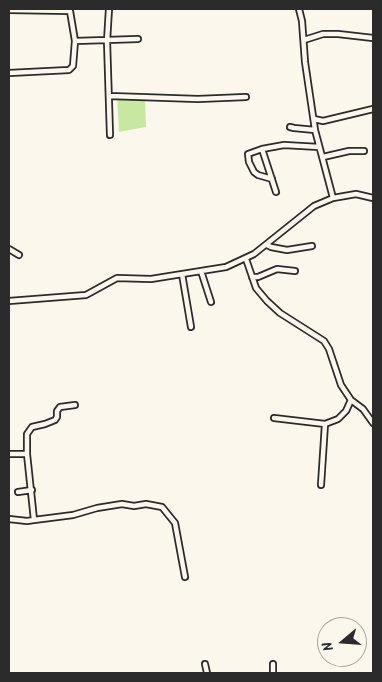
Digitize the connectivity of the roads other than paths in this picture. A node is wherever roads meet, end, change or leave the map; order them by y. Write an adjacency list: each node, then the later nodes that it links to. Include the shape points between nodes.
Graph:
1 (108, 9): 8 (street)
2 (299, 9): 6 (street)
3 (9, 10): 7 (street, via 70,11)
4 (373, 38): 6 (street, via 323,34)
5 (138, 39): 8 (street)
6 (304, 40): 13 (street)
7 (75, 41): 8 (street); 9 (street, via 69,70)
8 (108, 41): 10 (street)
9 (9, 73)
10 (110, 96): 11 (street, via 198,100); 16 (street)
11 (246, 97)
12 (373, 109): 13 (street, via 323,121)
13 (314, 119): 15 (street)
14 (290, 127): 15 (street)
15 (315, 130): 17 (street)
16 (110, 135)
17 (319, 147): 18 (street, via 284,145); 20 (street)
18 (262, 149): 21 (street); 21 (street, via 248,154 249,162 256,174)
19 (364, 151): 20 (street)
20 (323, 157): 23 (street)
21 (272, 179): 22 (street)
22 (276, 192)
23 (333, 198): 24 (street, via 356,194); 25 (street, via 314,206)
24 (373, 198)
25 (267, 245): 26 (street, via 287,250); 29 (street)
26 (312, 246)
27 (9, 249): 28 (street)
28 (19, 255)
29 (246, 259): 30 (street, via 226,267); 33 (street)
30 (201, 270): 32 (street); 35 (street)
31 (295, 271): 33 (street, via 278,269)
32 (182, 274): 34 (street, via 151,279 117,278 86,295); 36 (street)
33 (252, 277): 37 (street, via 256,288 280,313 324,341 339,380)
34 (9, 301)
35 (210, 302)
36 (191, 327)
37 (351, 400): 40 (street, via 346,412); 41 (street, via 363,409)
38 (75, 405): 43 (street, via 60,408 55,420 31,428 27,436)
39 (274, 418): 40 (street)
40 (325, 424): 44 (street)
41 (373, 424)
42 (9, 454): 43 (street)
43 (27, 454): 45 (street)
44 (321, 485)
45 (32, 490): 46 (street); 48 (street)
46 (18, 492)
47 (9, 518): 48 (street)
48 (34, 520): 49 (street, via 122,504 162,508 175,523)
49 (185, 577)
50 (205, 664): 52 (street)
51 (273, 664): 53 (street)
52 (207, 673)
53 (273, 673)

